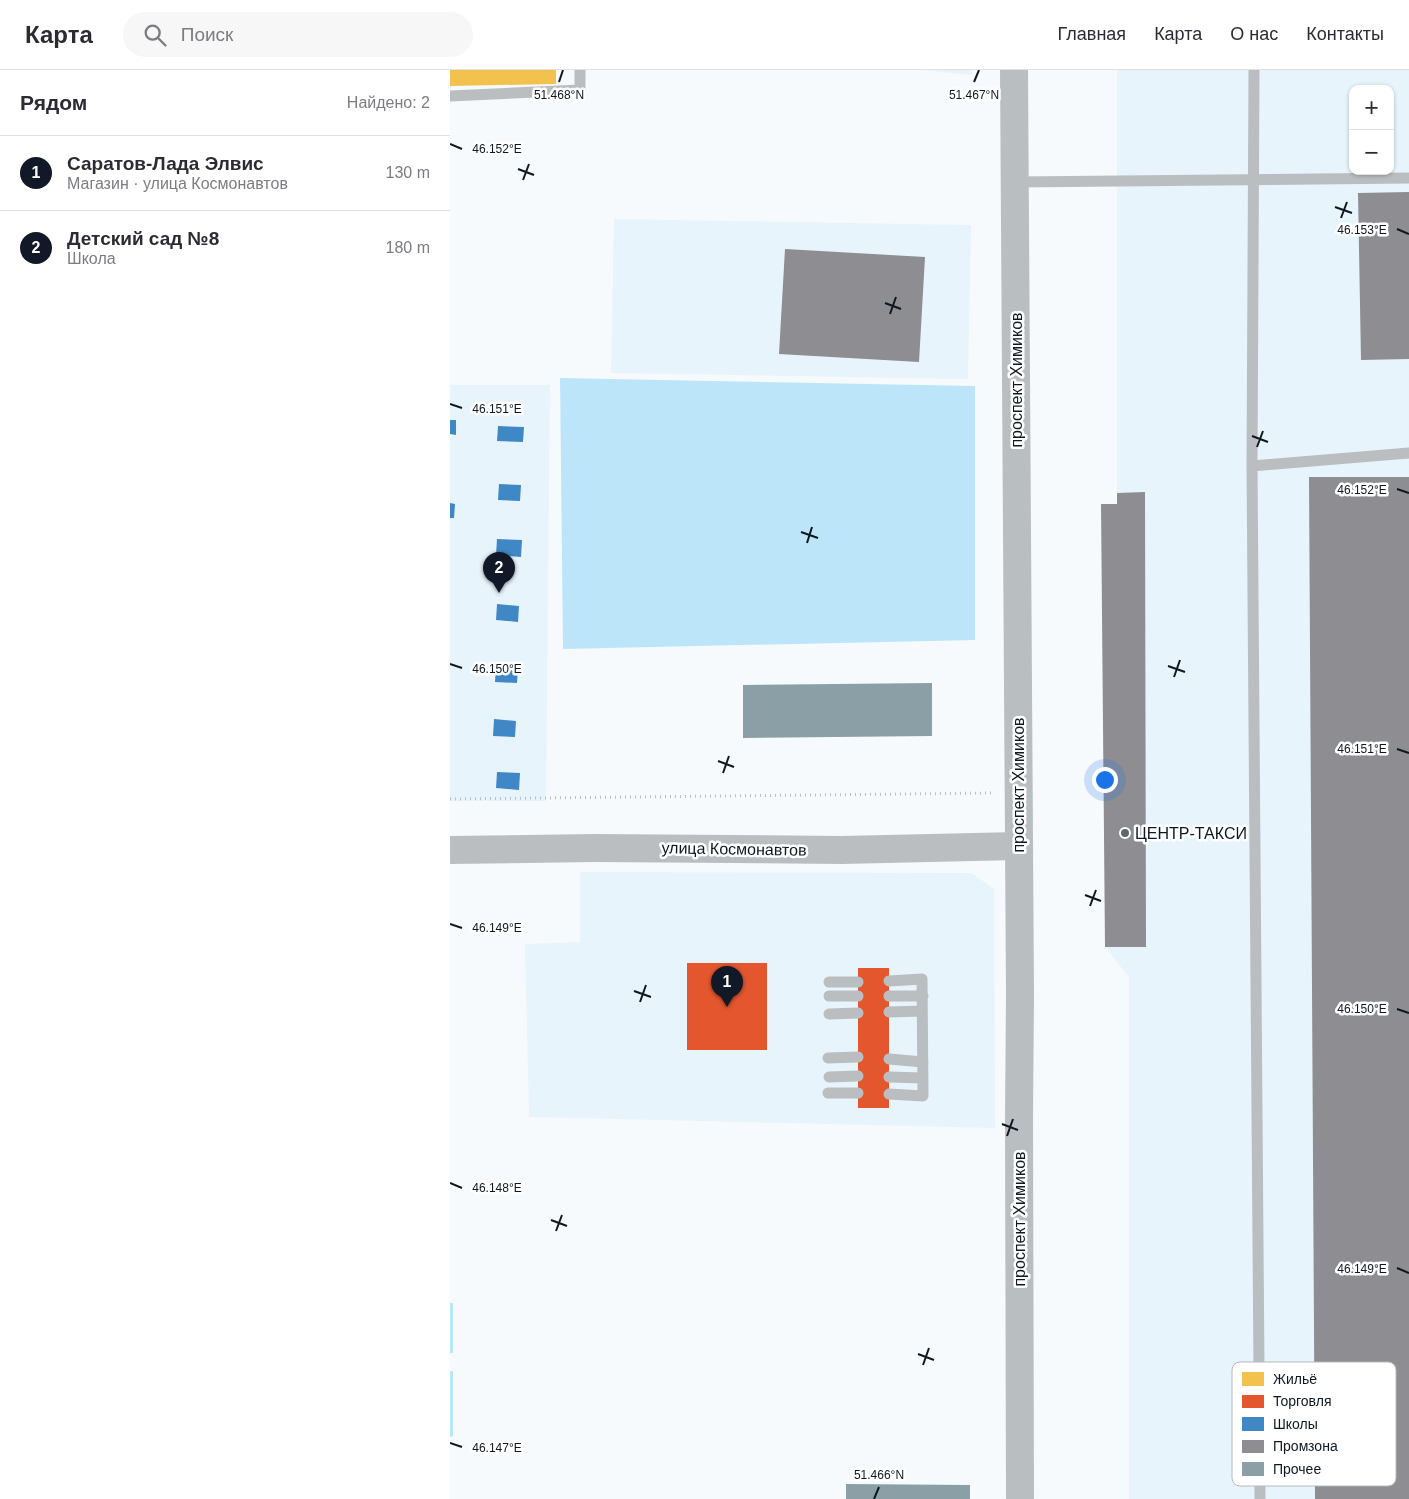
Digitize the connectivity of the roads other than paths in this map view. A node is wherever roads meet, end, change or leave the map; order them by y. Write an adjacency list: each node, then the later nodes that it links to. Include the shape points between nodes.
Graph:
1 (580, 70): 4 (lane, via 580,90)
2 (1014, 70): 7 (main road, проспект Химиков)
3 (1254, 70): 6 (lane)
4 (450, 96)
5 (1409, 178): 6 (lane)
6 (1254, 180): 7 (lane); 9 (lane)
7 (1014, 182): 10 (main road, проспект Химиков)
8 (1409, 453): 9 (lane)
9 (1252, 466): 34 (lane)
10 (1018, 846): 11 (street, улица Космонавтов, via 842,850); 36 (main road, проспект Химиков)
11 (450, 850)
12 (889, 981): 18 (lane, via 922,979)
13 (829, 982): 14 (lane)
14 (858, 982)
15 (829, 996): 16 (lane)
16 (858, 996)
17 (889, 996): 18 (lane)
18 (922, 996): 19 (lane)
19 (922, 1011): 20 (lane); 26 (lane)
20 (889, 1012)
21 (858, 1013): 22 (lane)
22 (829, 1014)
23 (858, 1057): 24 (lane)
24 (828, 1058)
25 (888, 1059): 26 (lane)
26 (923, 1062): 30 (lane)
27 (858, 1076): 28 (lane)
28 (828, 1077)
29 (889, 1077): 30 (lane)
30 (923, 1078): 33 (lane, via 923,1096)
31 (828, 1093): 32 (lane)
32 (858, 1093)
33 (889, 1094)
34 (1259, 1362)
35 (1260, 1486): 37 (lane)
36 (1020, 1499)
37 (1260, 1499)

